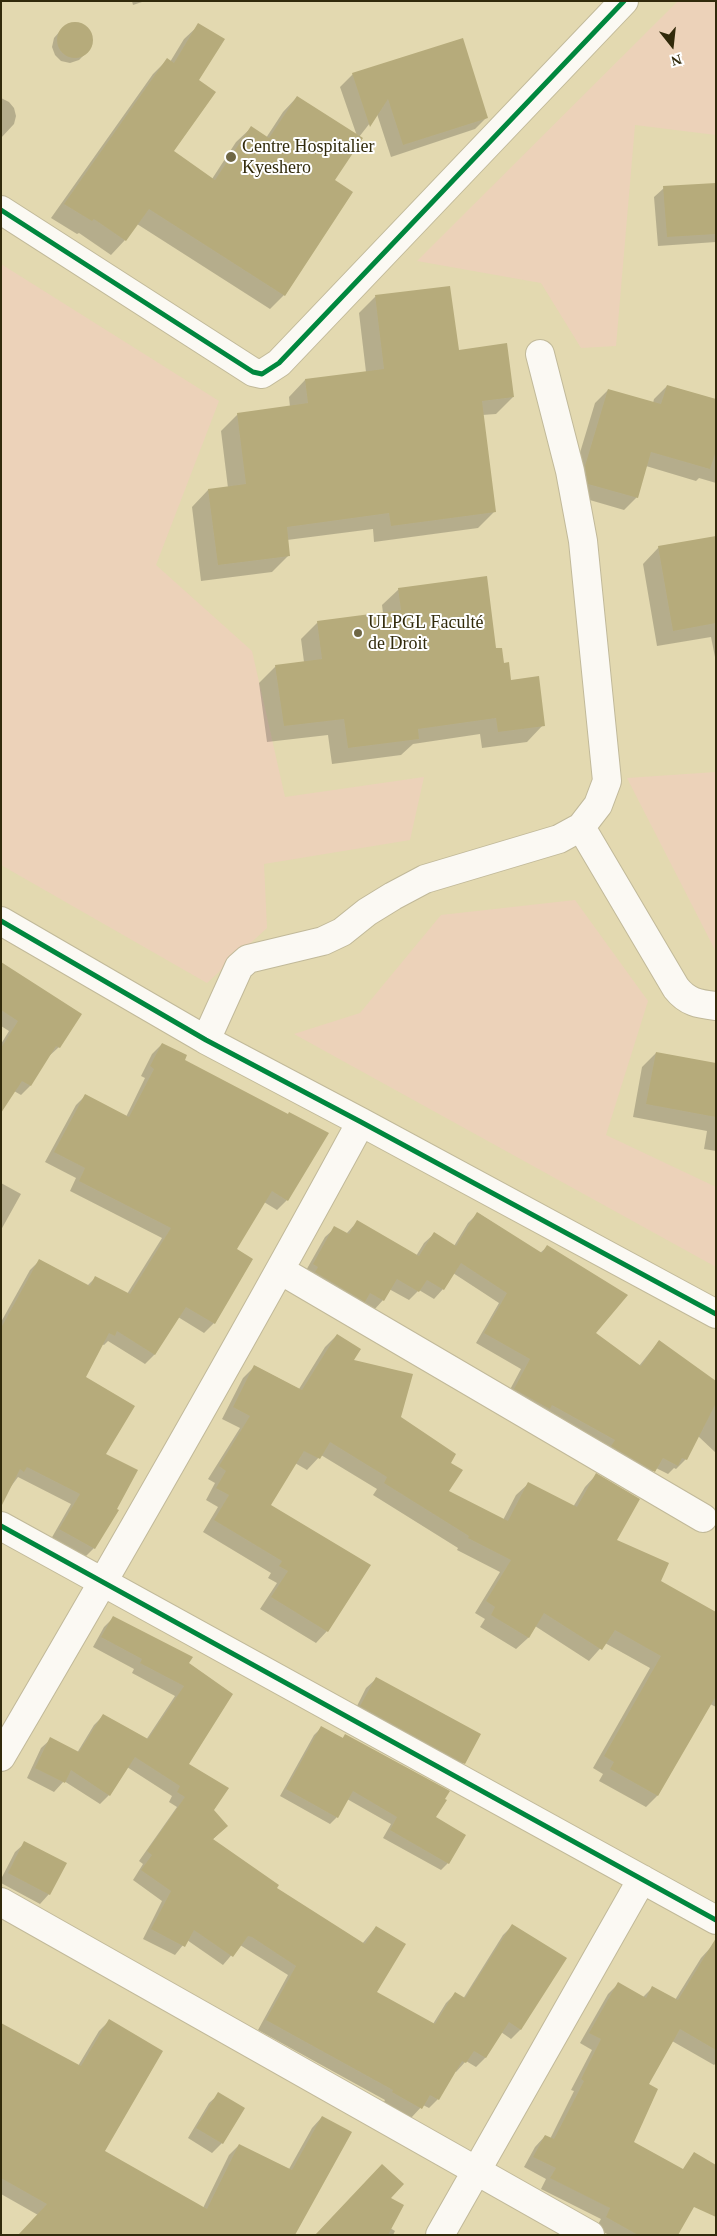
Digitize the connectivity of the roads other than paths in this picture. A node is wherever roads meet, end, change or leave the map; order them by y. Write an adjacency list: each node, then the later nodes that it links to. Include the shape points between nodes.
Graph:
1 (624, 1): 2 (street, via 279,363 262,374 253,372)
2 (1, 210)
3 (540, 354): 4 (street, via 570,470 584,541 606,781 598,805)
4 (580, 827): 6 (street, via 676,988 694,1003); 7 (street, via 559,839 425,879 323,941 248,959 239,967)
5 (1, 921): 7 (street)
6 (716, 1006)
7 (206, 1040): 8 (street)
8 (361, 1122): 9 (street); 10 (street)
9 (280, 1270): 11 (street); 13 (street)
10 (716, 1314)
11 (702, 1518)
12 (1, 1526): 13 (street)
13 (103, 1583): 14 (street); 15 (street)
14 (1, 1757)
15 (642, 1879): 17 (street); 18 (street)
16 (1, 1902): 18 (street)
17 (716, 1920)
18 (477, 2172): 19 (street); 20 (street)
19 (440, 2235)
20 (590, 2235)

